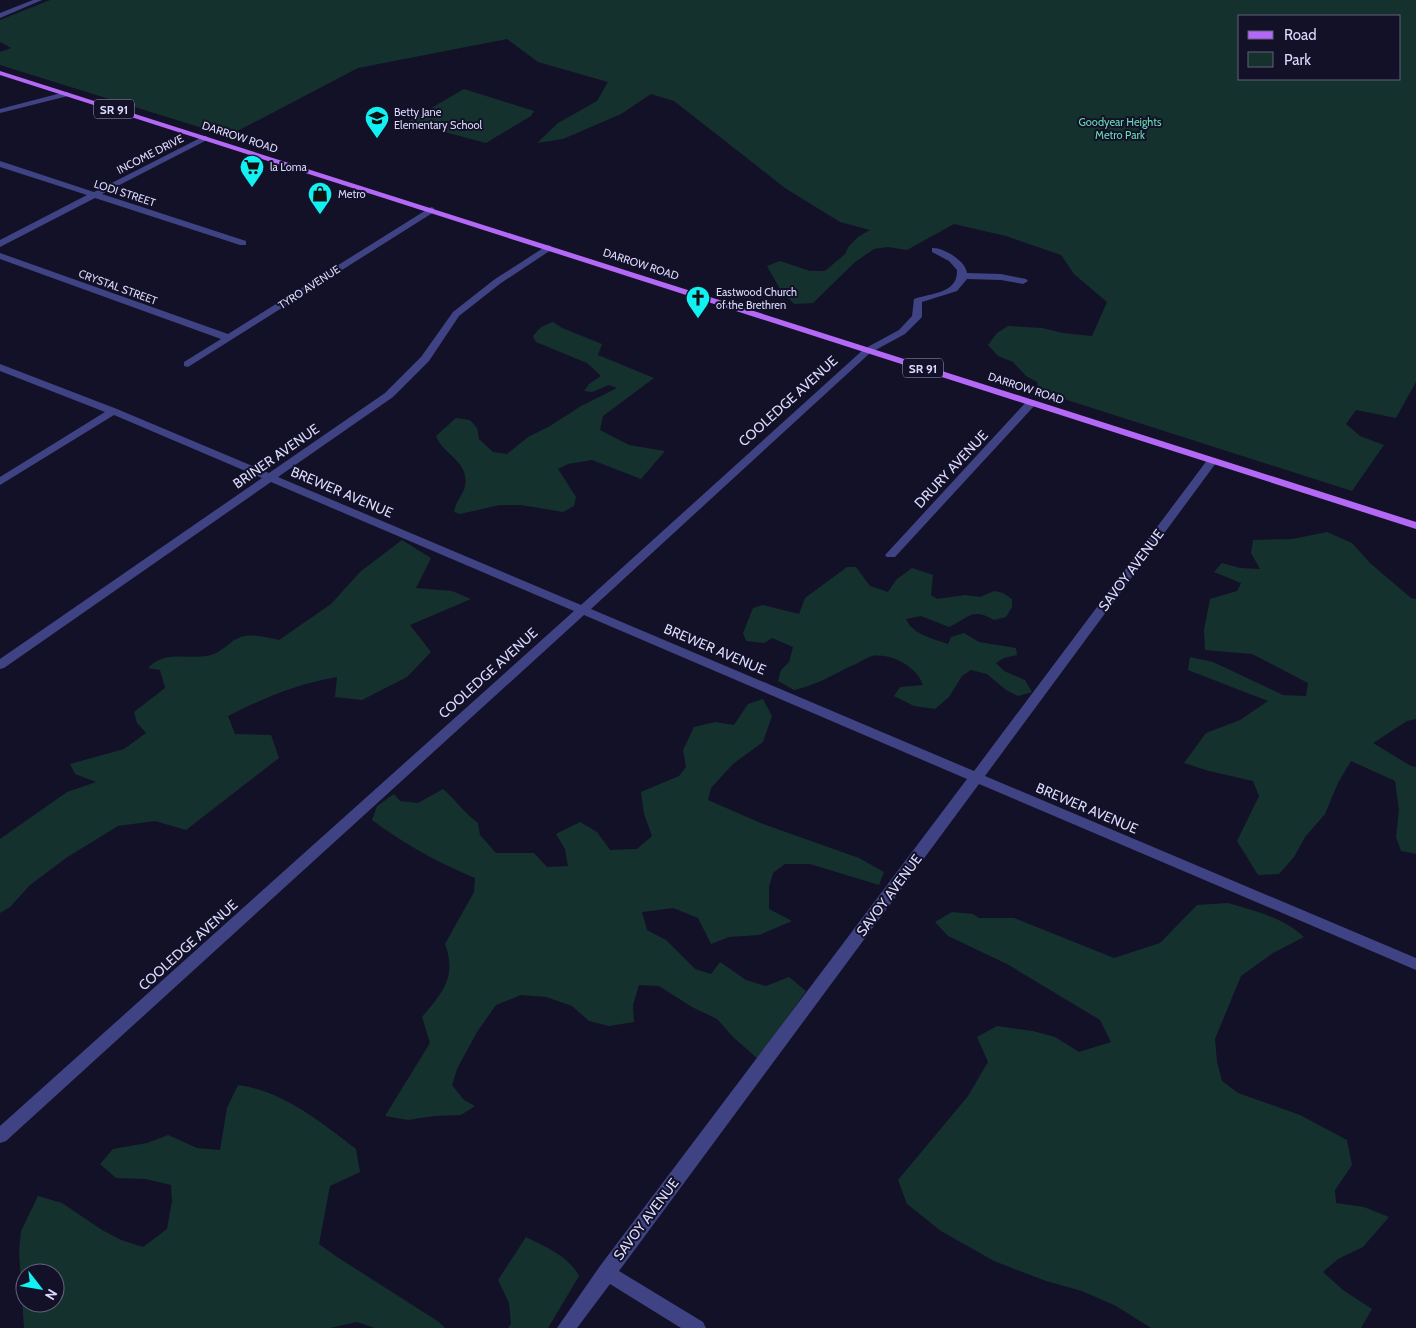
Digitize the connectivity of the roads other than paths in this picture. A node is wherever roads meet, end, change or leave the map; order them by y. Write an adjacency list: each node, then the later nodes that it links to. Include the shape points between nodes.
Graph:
1 (39, 0): 3 (street)
2 (0, 7): 3 (street)
3 (12, 11): 4 (street)
4 (0, 16)
5 (0, 73): 6 (main road, DARROW ROAD / SR 91)
6 (65, 94): 7 (street); 8 (main road, DARROW ROAD / SR 91)
7 (0, 111)
8 (204, 138): 10 (street, INCOME DRIVE); 11 (main road, DARROW ROAD / SR 91)
9 (0, 164): 10 (street, LODI STREET)
10 (95, 195): 12 (street, LODI STREET); 13 (street, INCOME DRIVE)
11 (431, 210): 14 (main road, DARROW ROAD / SR 91); 19 (street, TYRO AVENUE)
12 (243, 243)
13 (0, 244)
14 (548, 248): 20 (main road, DARROW ROAD / SR 91); 26 (street, BRINER AVENUE, via 462,309 420,365 389,395)
15 (935, 250): 17 (street, via 958,264)
16 (0, 256): 19 (street, CRYSTAL STREET)
17 (963, 276): 18 (street); 20 (street, COOLEDGE AVENUE, via 950,291 916,301 918,312 915,321)
18 (1023, 281)
19 (229, 338): 21 (street, TYRO AVENUE)
20 (867, 351): 23 (main road, DARROW ROAD / SR 91); 30 (street, COOLEDGE AVENUE)
21 (188, 364)
22 (0, 367): 24 (street, BREWER AVENUE)
23 (1031, 403): 25 (main road, DARROW ROAD / SR 91); 29 (street, DRURY AVENUE)
24 (113, 411): 26 (street, BREWER AVENUE); 27 (street)
25 (1212, 461): 28 (main road, DARROW ROAD / SR 91); 32 (street, SAVOY AVENUE)
26 (271, 478): 30 (street, BREWER AVENUE); 31 (street, BRINER AVENUE)
27 (0, 482)
28 (1416, 526)
29 (892, 554)
30 (583, 610): 32 (street, BREWER AVENUE); 34 (street, COOLEDGE AVENUE)
31 (0, 665)
32 (978, 777): 33 (street, BREWER AVENUE); 35 (street, SAVOY AVENUE)
33 (1416, 964)
34 (0, 1136)
35 (606, 1272): 36 (street, SAVOY AVENUE); 37 (street)
36 (566, 1328)
37 (697, 1328)

